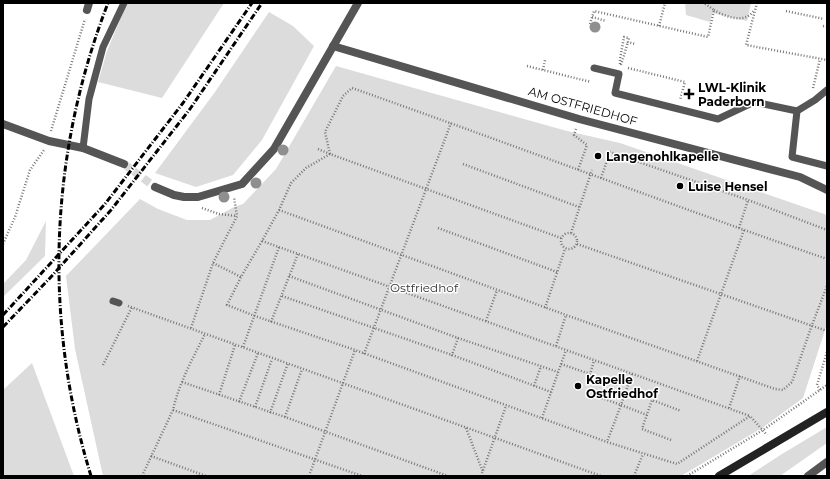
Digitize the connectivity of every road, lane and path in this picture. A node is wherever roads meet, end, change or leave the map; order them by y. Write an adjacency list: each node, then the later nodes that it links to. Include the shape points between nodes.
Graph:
1 (124, 3): 36 (lane, via 103,47 89,99)
2 (358, 3): 19 (street)
3 (665, 3): 14 (path)
4 (704, 3): 7 (path)
5 (757, 3): 8 (path)
6 (88, 6): 35 (path)
7 (714, 10): 8 (path, via 734,18 745,18); 14 (path, via 708,37)
8 (755, 11): 20 (path, via 746,45)
9 (786, 11): 11 (path)
10 (592, 17): 12 (path); 13 (path); 14 (path, via 594,11)
11 (824, 19)
12 (606, 21)
13 (590, 24)
14 (659, 26)
15 (823, 26): 16 (path)
16 (827, 28)
17 (628, 42): 17 (path, via 622,59 624,37 629,38); 18 (path)
18 (635, 44)
19 (333, 46): 46 (street, via 274,149 242,184); 49 (street, AM OSTFRIEDHOF, via 579,118 800,178)
20 (820, 59): 22 (path); 28 (path)
21 (545, 60): 25 (path)
22 (827, 60)
23 (527, 66): 25 (path)
24 (594, 68): 26 (lane)
25 (543, 70): 27 (path)
26 (619, 74): 30 (lane, via 615,93); 30 (path, via 620,67 685,82)
27 (591, 82)
28 (814, 86)
29 (827, 90): 31 (lane)
30 (678, 109): 31 (lane, via 718,119 754,102)
31 (797, 111): 41 (lane, via 792,157)
32 (451, 123): 38 (path, via 352,88 343,96 325,132); 42 (path); 48 (path)
33 (3, 124): 35 (street)
34 (574, 133): 42 (path, via 587,144)
35 (49, 141): 36 (street); 62 (path, via 30,170 16,217)
36 (83, 148): 39 (street)
37 (318, 149): 38 (path)
38 (330, 154): 48 (path); 53 (path, via 306,168 291,183)
39 (124, 164)
40 (463, 164): 52 (path)
41 (827, 166)
42 (578, 170): 44 (path)
43 (592, 170): 44 (path)
44 (590, 174): 45 (path); 52 (path)
45 (601, 178): 51 (path, via 610,152); 56 (path)
46 (233, 186): 50 (street); 54 (path)
47 (155, 187): 50 (street, via 174,195)
48 (426, 189): 60 (path); 67 (path)
49 (827, 190)
50 (198, 196): 54 (path, via 201,207 219,214)
51 (748, 200): 56 (path); 58 (path)
52 (580, 207): 59 (path)
53 (279, 210): 61 (path); 67 (path)
54 (237, 216): 69 (path)
55 (438, 228): 70 (path)
56 (739, 228): 57 (path)
57 (744, 230): 68 (path); 76 (path)
58 (827, 230)
59 (571, 233): 60 (path, via 566,233); 63 (path, via 576,237)
60 (561, 238): 65 (path, via 561,243)
61 (262, 241): 64 (path); 72 (path)
62 (3, 244)
63 (577, 244): 65 (path, via 571,249); 76 (path)
64 (279, 247): 66 (path); 83 (path)
65 (566, 249): 70 (path)
66 (298, 254): 71 (path); 74 (path)
67 (402, 255): 74 (path); 75 (path)
68 (827, 258)
69 (213, 263): 72 (path); 87 (path)
70 (557, 272): 80 (path)
71 (289, 276): 77 (path); 81 (path)
72 (241, 277): 83 (path, via 227,305)
73 (827, 286): 86 (path)
74 (390, 287): 81 (path); 84 (path)
75 (497, 290): 80 (path); 84 (path)
76 (721, 294): 86 (path); 103 (path)
77 (282, 296): 85 (path); 88 (path)
78 (116, 302): 79 (path)
79 (132, 307): 87 (path); 106 (path)
80 (545, 308): 82 (path)
81 (381, 310): 88 (path); 91 (path)
82 (566, 315): 93 (path); 103 (path)
83 (254, 316): 85 (path); 94 (path)
84 (486, 321): 93 (path)
85 (271, 322): 95 (path)
86 (812, 325): 89 (path); 111 (path, via 792,382 783,390)
87 (191, 328): 90 (path)
88 (374, 328): 99 (path); 100 (path)
89 (827, 331)
90 (205, 334): 92 (path); 112 (path)
91 (458, 338): 100 (path); 107 (path)
92 (235, 344): 94 (path); 118 (path)
93 (556, 346): 96 (path)
94 (243, 347): 98 (path)
95 (355, 350): 99 (path); 113 (path)
96 (566, 350): 102 (path); 105 (path)
97 (827, 352): 116 (path, via 817,385)
98 (258, 353): 104 (path); 120 (path)
99 (364, 354): 122 (path)
100 (452, 355): 115 (path)
101 (272, 359): 123 (path)
102 (594, 361): 105 (path, via 590,374); 110 (path)
103 (697, 361): 111 (path)
104 (288, 363): 108 (path); 127 (path)
105 (561, 364): 109 (path)
106 (103, 365)
107 (541, 366): 109 (path); 115 (path)
108 (302, 369): 113 (path); 131 (path)
109 (558, 372): 117 (path)
110 (632, 374): 121 (path); 124 (path)
111 (740, 376): 124 (path)
112 (182, 382): 118 (path); 125 (path)
113 (343, 383): 133 (path); 135 (path)
114 (827, 385): 116 (path)
115 (534, 386): 117 (path)
116 (820, 390): 152 (path, via 763,430)
117 (551, 392): 132 (path)
118 (219, 395): 120 (path)
119 (599, 397): 121 (path)
120 (239, 402): 123 (path)
121 (621, 405): 129 (path); 138 (path)
122 (506, 406): 132 (path); 136 (path)
123 (255, 407): 127 (path)
124 (729, 408): 130 (path)
125 (172, 410): 140 (path); 141 (path)
126 (681, 411): 129 (path, via 652,400)
127 (270, 412): 131 (path)
128 (827, 412): 153 (main road)
129 (647, 415): 137 (path, via 642,429)
130 (750, 416): 134 (path); 139 (path, via 677,464)
131 (285, 417): 135 (path)
132 (542, 418): 138 (path)
133 (466, 427): 136 (path); 143 (path)
134 (762, 428)
135 (325, 432): 141 (path); 148 (path)
136 (495, 437): 143 (path); 150 (path)
137 (671, 440)
138 (607, 442): 139 (path)
139 (643, 454): 151 (path)
140 (151, 456): 144 (path); 145 (path)
141 (315, 459): 146 (path); 147 (path)
142 (827, 462): 154 (street)
143 (483, 472): 149 (path)
144 (142, 476)
145 (206, 476)
146 (309, 476)
147 (362, 476)
148 (448, 476)
149 (481, 476)
150 (602, 476)
151 (634, 476)
152 (687, 476)
153 (719, 476)
154 (808, 476)

